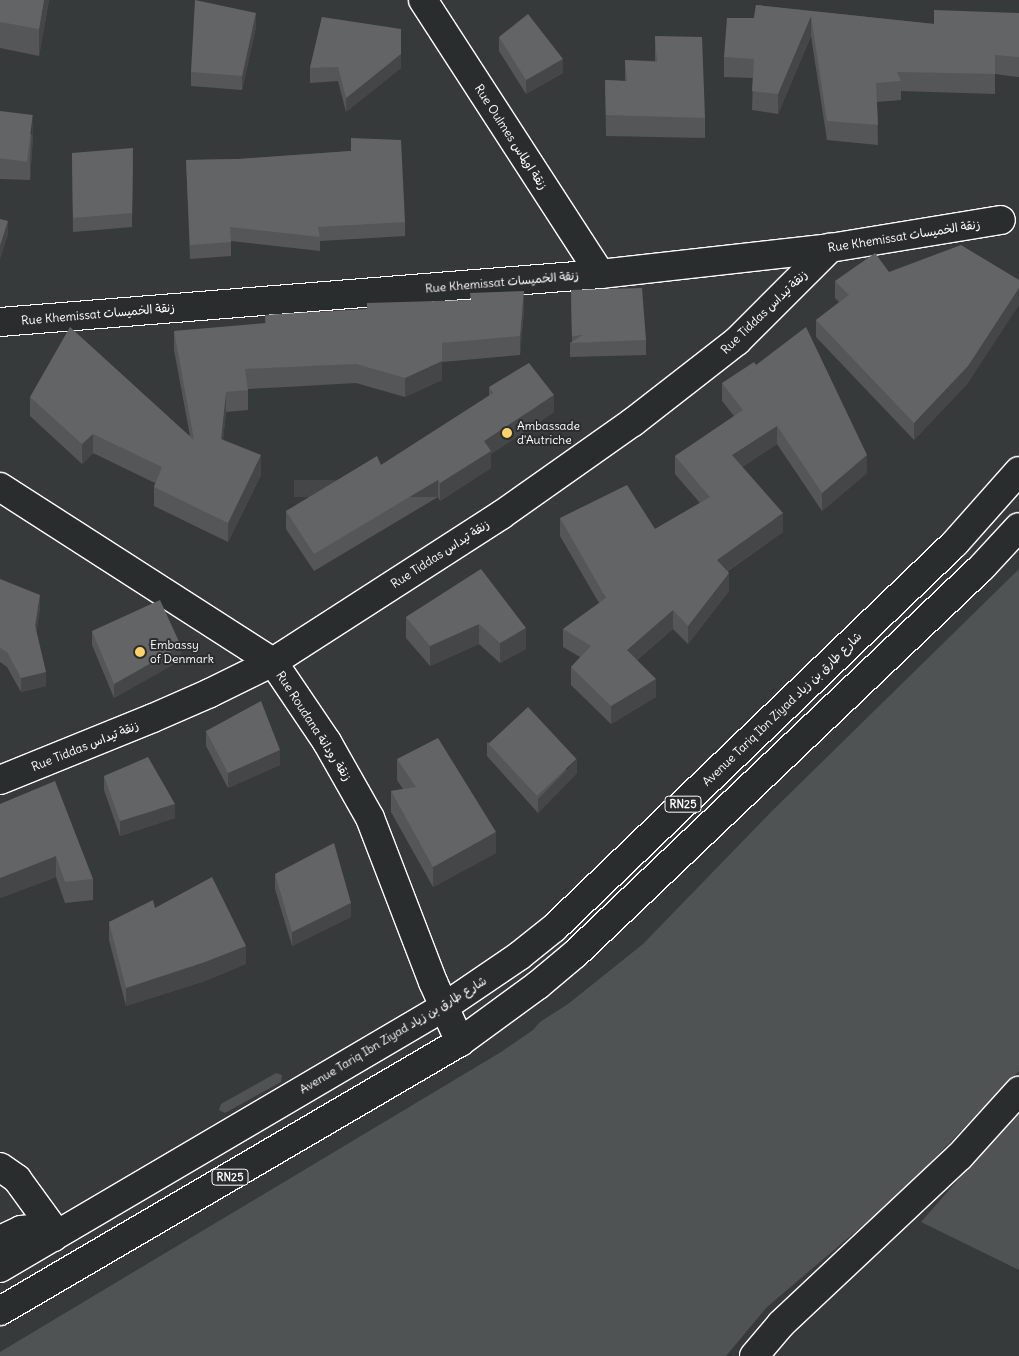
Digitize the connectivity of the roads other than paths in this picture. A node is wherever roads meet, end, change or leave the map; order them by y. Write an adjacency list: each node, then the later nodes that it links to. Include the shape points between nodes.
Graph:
1 (423, 0): 4 (street, Rue Oulmes زنقة اولماس)
2 (1001, 220): 3 (street, Rue Khemissat زنقة الخميسات)
3 (830, 248): 4 (street, Rue Khemissat زنقة الخميسات); 9 (street, Rue Tiddas زنقة تيداس, via 737,341 633,422 500,515)
4 (600, 274): 5 (street, Rue Khemissat زنقة الخميسات)
5 (0, 322)
6 (1019, 471): 11 (street, Avenue Tariq Ibn Ziyad شارع طارق بن زياد / RN25, via 955,543 554,928)
7 (0, 487): 9 (street, Rue Roudana زنقة رودانة)
8 (1019, 527): 12 (street, RN25, via 982,567 574,954 507,1009)
9 (273, 662): 10 (street, Rue Tiddas زنقة تيداس, via 153,718); 11 (street, Rue Roudana زنقة رودانة, via 327,742 370,818)
10 (0, 780)
11 (444, 1007): 12 (street, Rue Roudana زنقة رودانة); 15 (street, Avenue Tariq Ibn Ziyad شارع طارق بن زياد / RN25)
12 (460, 1042): 18 (street, RN25)
13 (1019, 1091): 19 (street, via 953,1163 782,1324)
14 (0, 1167): 15 (street, via 17,1179)
15 (55, 1235): 16 (street, via 32,1229 20,1230); 17 (street, Avenue Tariq Ibn Ziyad شارع طارق بن زياد / RN25)
16 (0, 1240)
17 (0, 1268)
18 (0, 1311)
19 (754, 1356)

